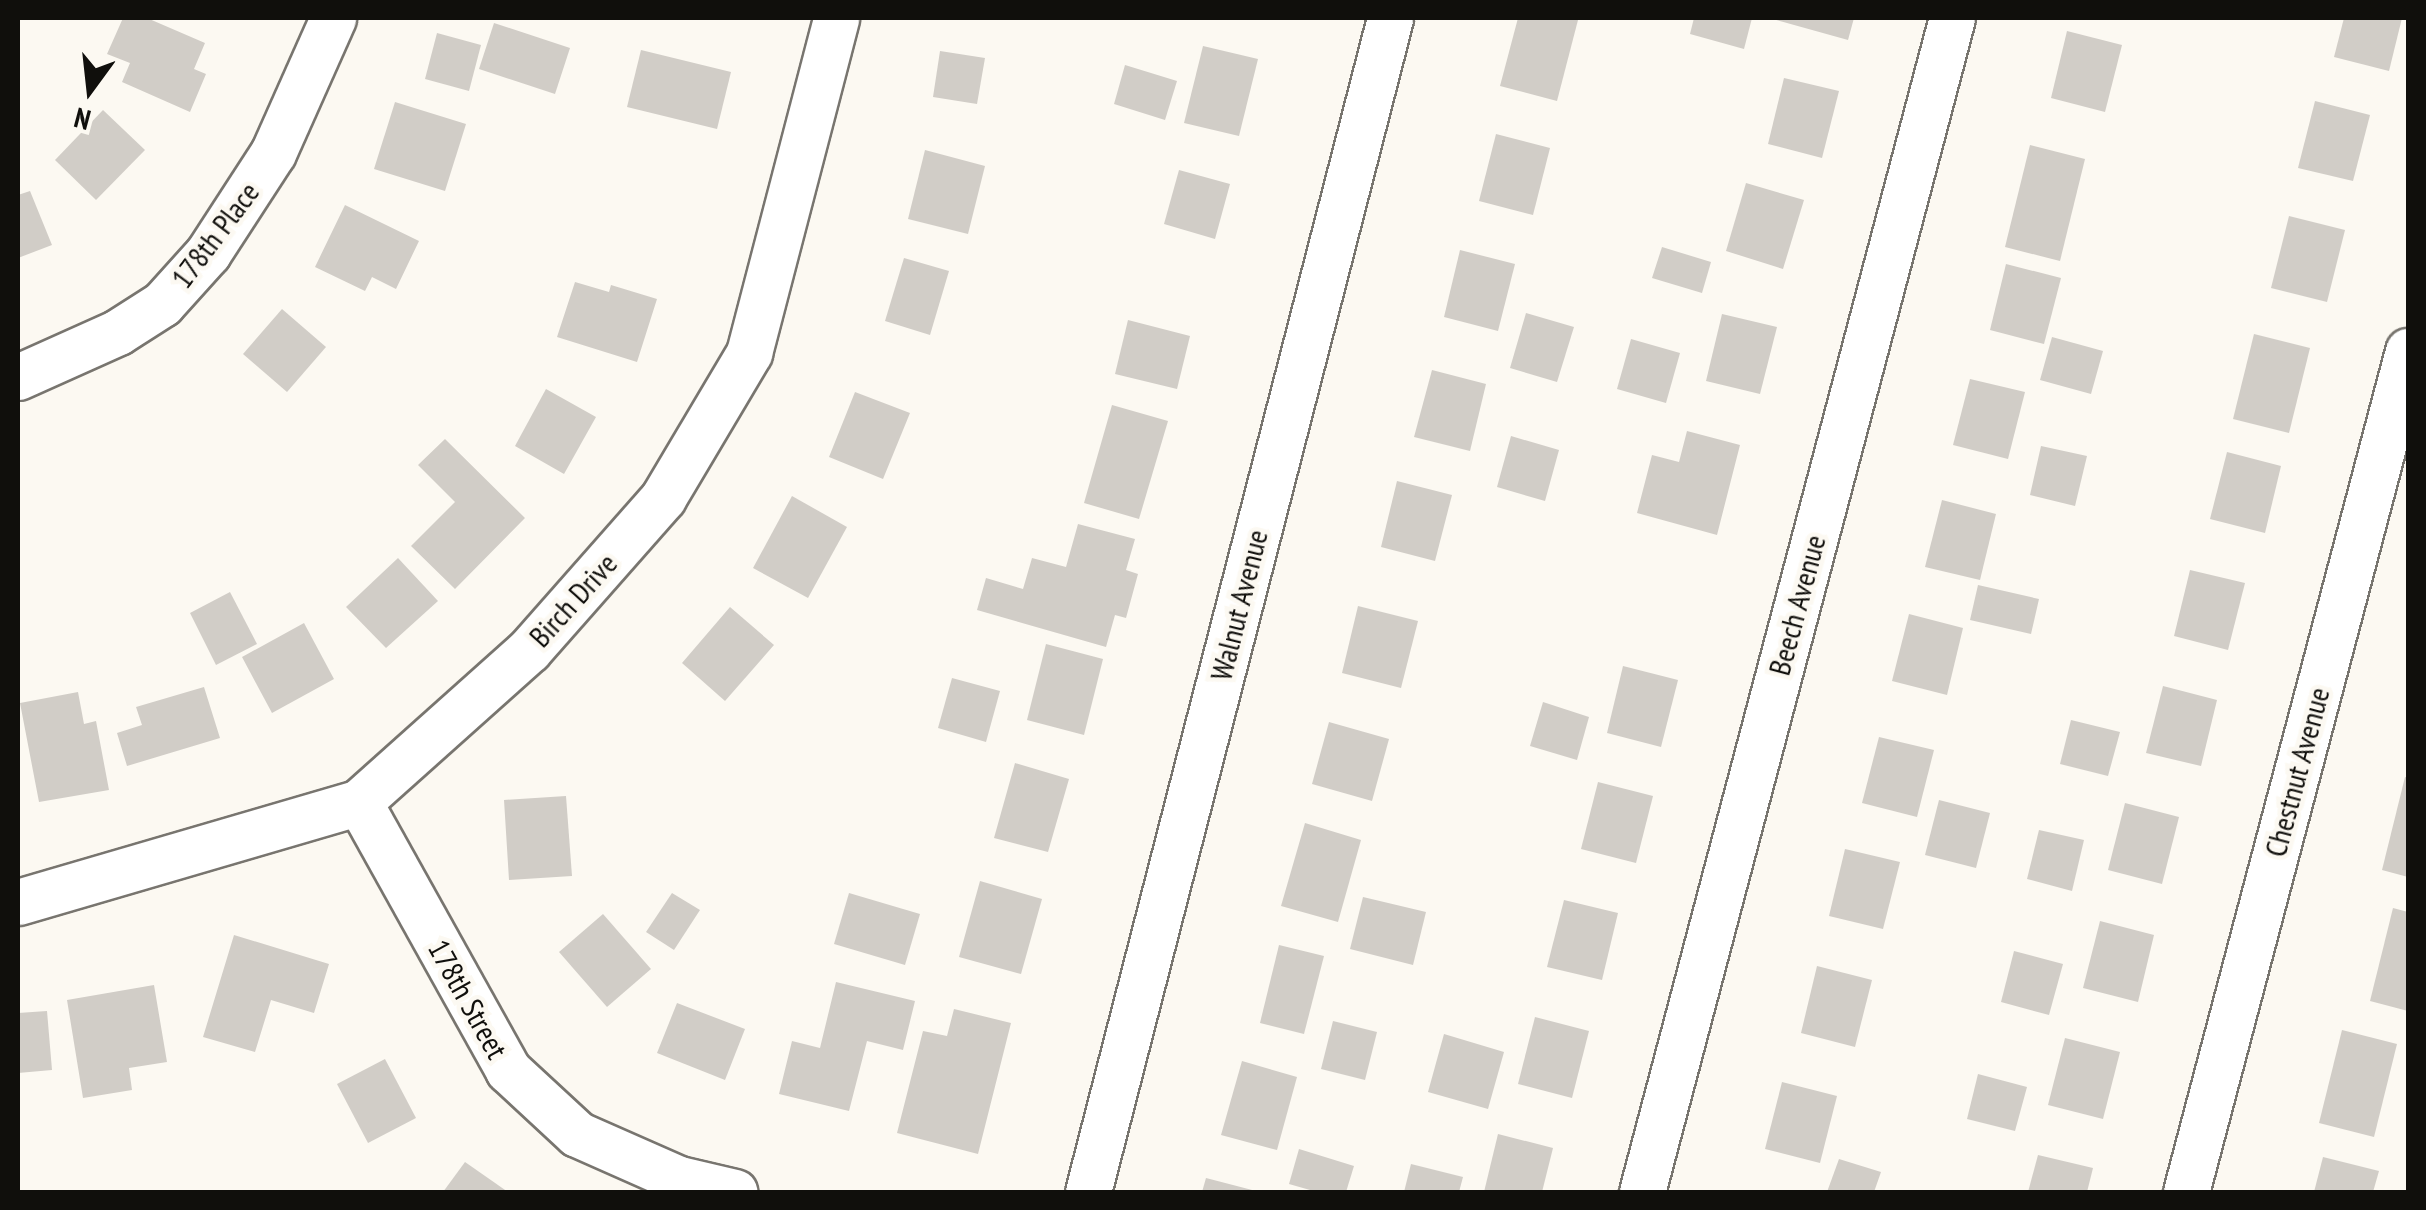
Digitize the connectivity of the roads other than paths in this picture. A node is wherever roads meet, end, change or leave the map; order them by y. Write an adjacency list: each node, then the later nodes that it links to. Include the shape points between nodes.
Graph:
1 (333, 18): 6 (street, 178th Place, via 273,154 208,253 162,304 118,332)
2 (836, 18): 7 (street, Birch Drive, via 749,353 663,498 529,650)
3 (1390, 18): 10 (street, Walnut Avenue)
4 (1952, 18): 11 (street, Beech Avenue)
5 (2408, 351): 12 (street, Chestnut Avenue)
6 (18, 377)
7 (359, 802): 8 (street, Birch Drive); 9 (street, 178th Street, via 508,1070 577,1134 679,1178)
8 (18, 902)
9 (735, 1192)
10 (1088, 1192)
11 (1642, 1192)
12 (2186, 1192)

